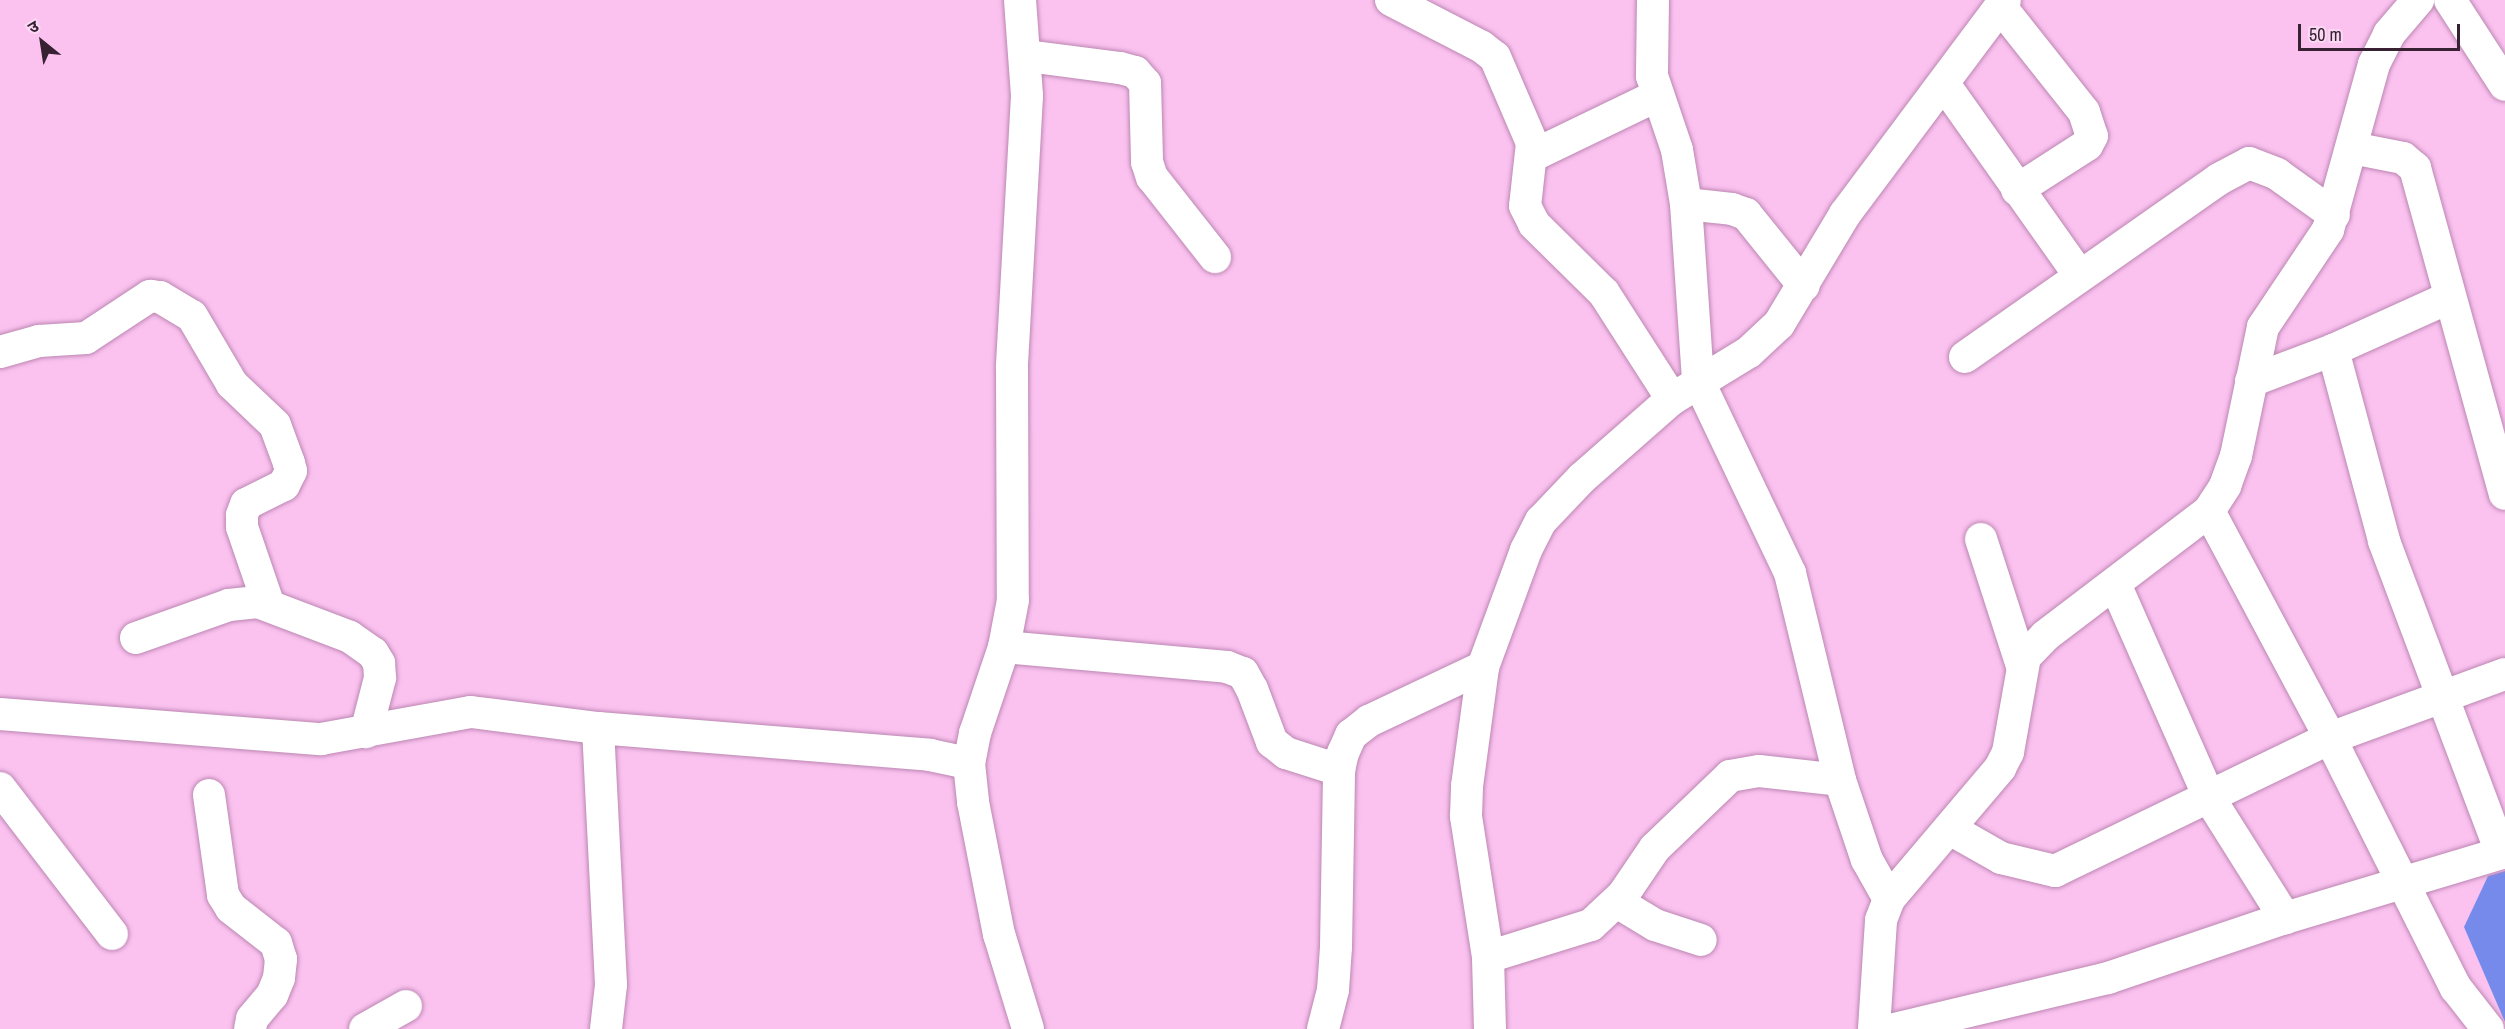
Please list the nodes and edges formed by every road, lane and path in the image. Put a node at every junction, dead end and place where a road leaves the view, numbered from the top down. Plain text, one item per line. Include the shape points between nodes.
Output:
1 (1020, 0) edge
2 (1391, 0) edge
3 (1653, 0) edge
4 (2450, 0) edge
5 (2003, 3) edge
6 (2406, 5) edge
7 (1425, 7) edge
8 (1027, 56) junction
9 (1944, 84) junction
10 (2505, 85) edge
11 (1658, 95) junction
12 (2352, 147) junction
13 (1532, 156) junction
14 (2018, 190) junction
15 (1686, 204) junction
16 (2334, 215) junction
17 (1215, 257) dead end
18 (2079, 275) junction
19 (1804, 286) junction
20 (2448, 298) junction
21 (2333, 350) junction
22 (0, 352) edge
23 (1965, 357) dead end
24 (1698, 380) junction
25 (2251, 381) junction
26 (1672, 399) junction
27 (2505, 494) edge
28 (2209, 512) junction
29 (1982, 539) dead end
30 (2115, 584) junction
31 (269, 606) junction
32 (136, 638) dead end
33 (1004, 647) junction
34 (2022, 666) junction
35 (1483, 667) junction
36 (2505, 674) edge
37 (2442, 693) junction
38 (0, 714) edge
39 (598, 728) junction
40 (366, 732) junction
41 (2330, 738) junction
42 (969, 763) junction
43 (1339, 770) junction
44 (1840, 780) junction
45 (0, 788) edge
46 (209, 795) dead end
47 (2211, 799) junction
48 (1950, 829) junction
49 (2503, 852) edge
50 (2402, 881) junction
51 (1889, 899) junction
52 (1617, 902) junction
53 (2285, 918) junction
54 (112, 934) dead end
55 (1701, 940) dead end
56 (1488, 957) junction
57 (406, 1006) dead end
58 (250, 1029) edge
59 (365, 1029) edge
60 (606, 1029) edge
61 (1028, 1029) edge
62 (1323, 1029) edge
63 (1490, 1029) edge
64 (1874, 1029) edge
65 (1894, 1029) edge
66 (2488, 1029) edge

1 - 8 street
2 - 7 street
3 - 11 street via 1651,56
4 - 10 street
5 - 9 street
5 - 14 street via 2084,112 2092,136 2087,145
6 - 12 street via 2374,64
7 - 13 street via 1495,57 1529,133
8 - 17 street via 1120,68 1140,77 1148,94 1147,162 1152,177
8 - 33 street via 1012,368 1013,600
9 - 14 street
9 - 19 street via 1845,214
11 - 13 street
11 - 15 street via 1677,150
12 - 16 street
12 - 20 street via 2403,158 2415,168
13 - 26 street via 1524,185 1525,206 1534,224 1604,293
14 - 18 street
15 - 19 street via 1746,214
15 - 24 street
16 - 18 street via 2277,174 2249,163 2219,179
16 - 25 street via 2319,246 2263,327
18 - 23 street
19 - 24 street via 1765,339
20 - 21 street
20 - 27 street
21 - 25 street
21 - 37 street via 2384,541
22 - 31 street via 39,341 86,338 150,296 160,297 192,316 232,384 275,425 291,471 284,485 246,504 242,515
24 - 26 street
24 - 44 street via 1790,573
25 - 28 street via 2236,456 2225,486
26 - 35 street via 1582,478 1541,521 1526,550
28 - 30 street
28 - 41 street
29 - 34 street
30 - 34 street via 2032,648
30 - 47 street
31 - 32 street via 258,602 229,605
31 - 40 street via 350,637 373,653 379,663 380,678
33 - 42 street
33 - 43 street via 1227,668 1243,674 1272,742 1286,753
34 - 48 street via 2008,752 1988,784
35 - 43 street via 1369,722 1351,735
35 - 56 street via 1466,816
36 - 37 street
37 - 41 street
37 - 49 street
38 - 40 street via 321,739
39 - 40 street via 471,712
39 - 42 street via 920,754
39 - 60 street via 611,985
41 - 47 street
41 - 50 street
42 - 61 street via 999,934
43 - 62 street via 1336,947 1333,990
44 - 51 street via 1867,860
44 - 52 street via 1759,771 1731,776 1655,848
45 - 54 street
46 - 58 street via 223,895 231,908 263,929 276,943 281,959 272,995 252,1019
47 - 48 street via 2055,871 2001,858
47 - 53 street
48 - 51 street
49 - 50 street
50 - 53 street
50 - 66 street via 2456,988
51 - 64 street via 1881,920
52 - 55 street via 1654,925
52 - 56 street via 1592,925 1576,932
53 - 65 street via 2108,978
56 - 63 street
57 - 59 street

